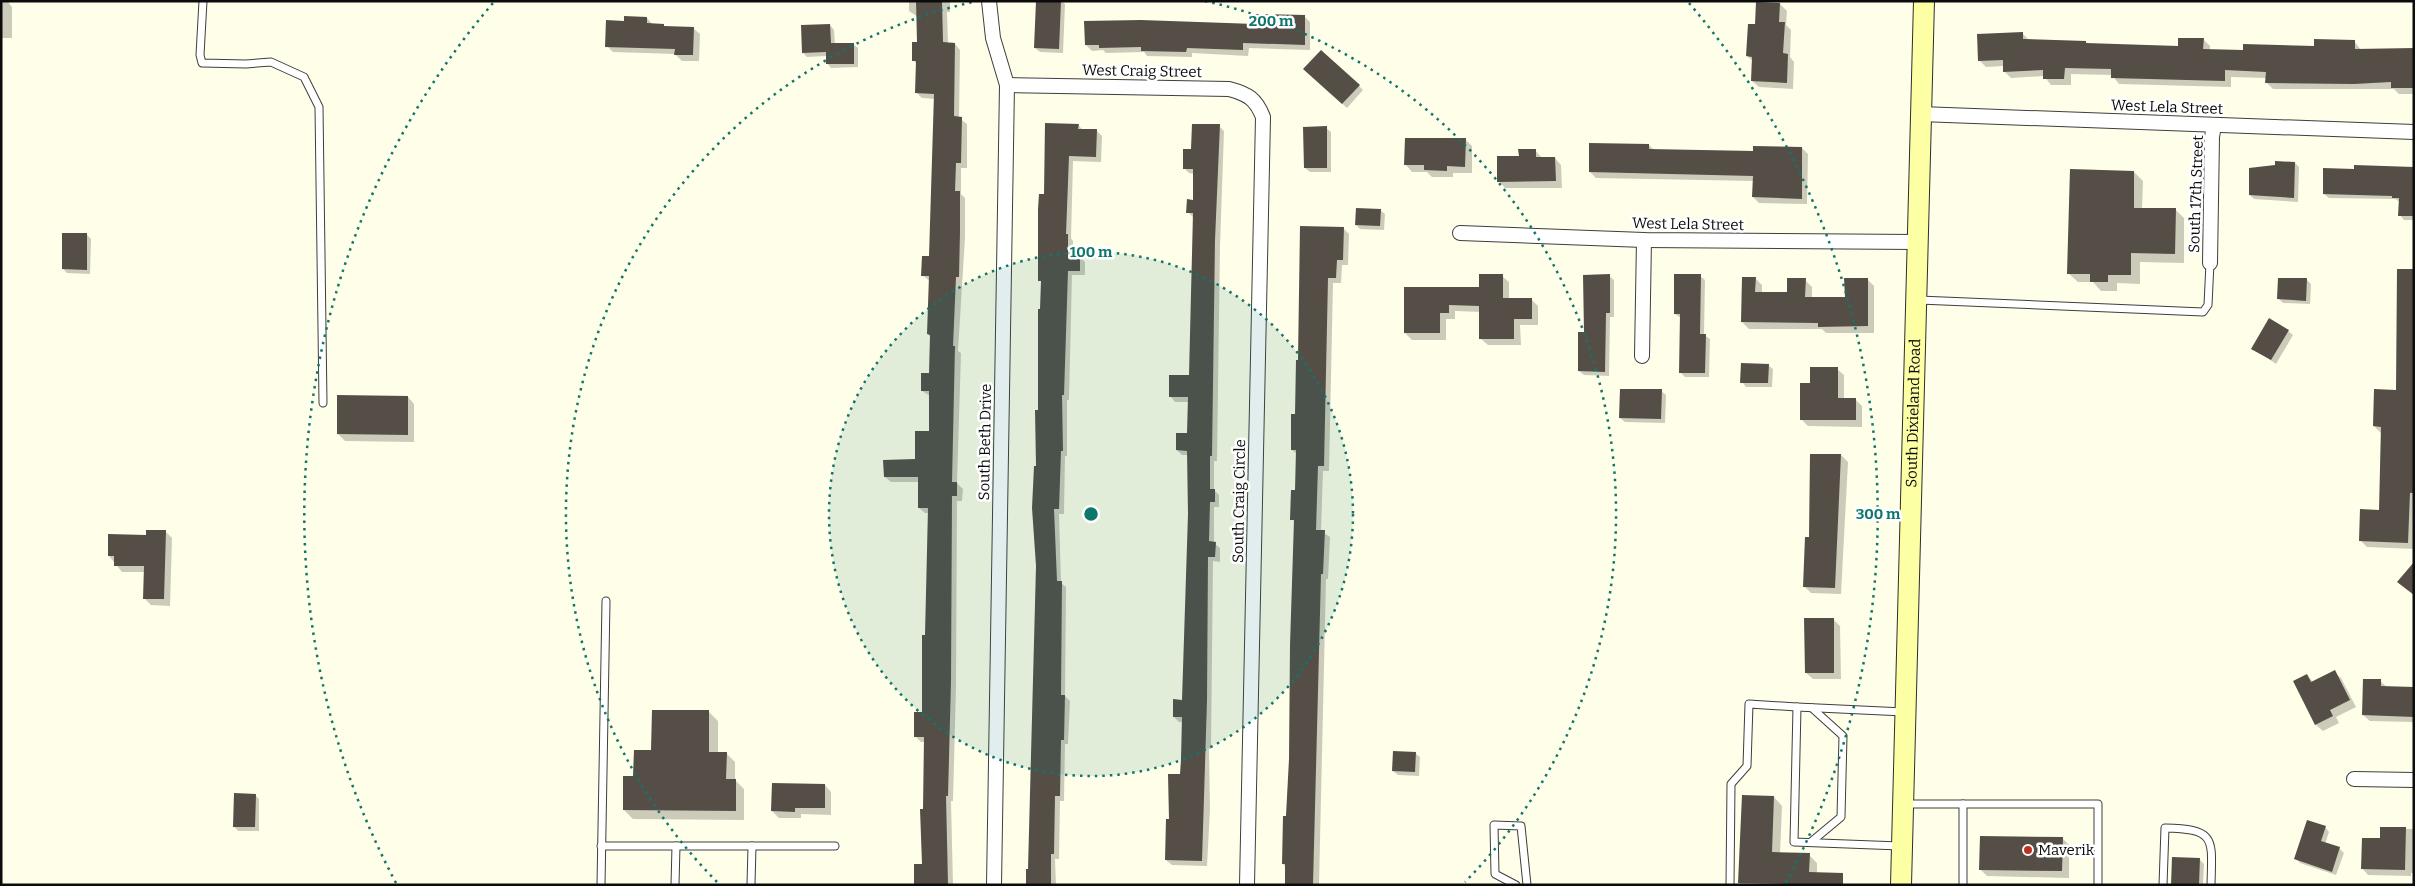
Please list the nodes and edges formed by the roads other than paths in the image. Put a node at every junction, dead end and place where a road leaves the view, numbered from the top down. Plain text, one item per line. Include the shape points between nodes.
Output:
1 (203, 1) edge
2 (989, 1) edge
3 (1924, 1) edge
4 (1007, 84) junction
5 (1920, 114) junction
6 (1263, 117) joint
7 (2214, 125) junction
8 (2414, 132) edge
9 (1460, 233) dead end
10 (1644, 240) junction
11 (1916, 242) junction
12 (2210, 263) joint
13 (1915, 300) junction
14 (1642, 356) dead end
15 (323, 403) dead end
16 (606, 601) dead end
17 (1797, 707) junction
18 (1811, 708) junction
19 (1905, 712) junction
20 (2354, 779) dead end
21 (2414, 780) edge
22 (1903, 804) junction
23 (1964, 804) junction
24 (1811, 842) junction
25 (601, 846) junction
26 (676, 846) junction
27 (752, 846) junction
28 (835, 846) dead end
29 (1902, 846) junction
30 (601, 885) edge
31 (675, 885) edge
32 (751, 885) edge
33 (994, 885) edge
34 (1247, 885) edge
35 (1516, 885) edge
36 (1527, 885) edge
37 (1730, 885) edge
38 (1900, 885) edge
39 (1963, 885) edge
40 (2098, 885) edge
41 (2163, 885) edge
42 (2211, 885) edge

1 - 15 lane via 202,63 271,62 304,77 320,107
2 - 4 street, South Beth Drive via 993,38
3 - 5 main road, South Dixieland Road
4 - 6 street, West Craig Street via 1229,90 1246,94 1258,103
4 - 33 street, South Beth Drive
5 - 7 street, West Lela Street
5 - 11 main road, South Dixieland Road
6 - 34 street, South Craig Circle
7 - 8 street, West Lela Street
7 - 12 street, South 17th Street
9 - 10 street, West Lela Street
10 - 11 street, West Lela Street
10 - 14 street
11 - 13 main road, South Dixieland Road
12 - 13 lane via 2208,305 2203,312
13 - 19 main road, South Dixieland Road
16 - 25 lane
17 - 18 lane
17 - 24 lane via 1794,842
17 - 37 lane via 1749,704 1747,766 1730,784
18 - 19 lane
18 - 24 lane via 1843,736 1841,817
19 - 22 main road, South Dixieland Road
20 - 21 street
22 - 23 lane
22 - 29 main road, South Dixieland Road
23 - 39 lane
23 - 40 lane via 2098,804
24 - 29 lane
25 - 26 lane
25 - 30 lane
26 - 27 lane
26 - 31 lane
27 - 28 lane
27 - 32 lane
29 - 38 main road, South Dixieland Road
35 - 36 lane via 1495,874 1494,825 1520,826
41 - 42 lane via 2166,828 2191,828 2205,835 2212,846

